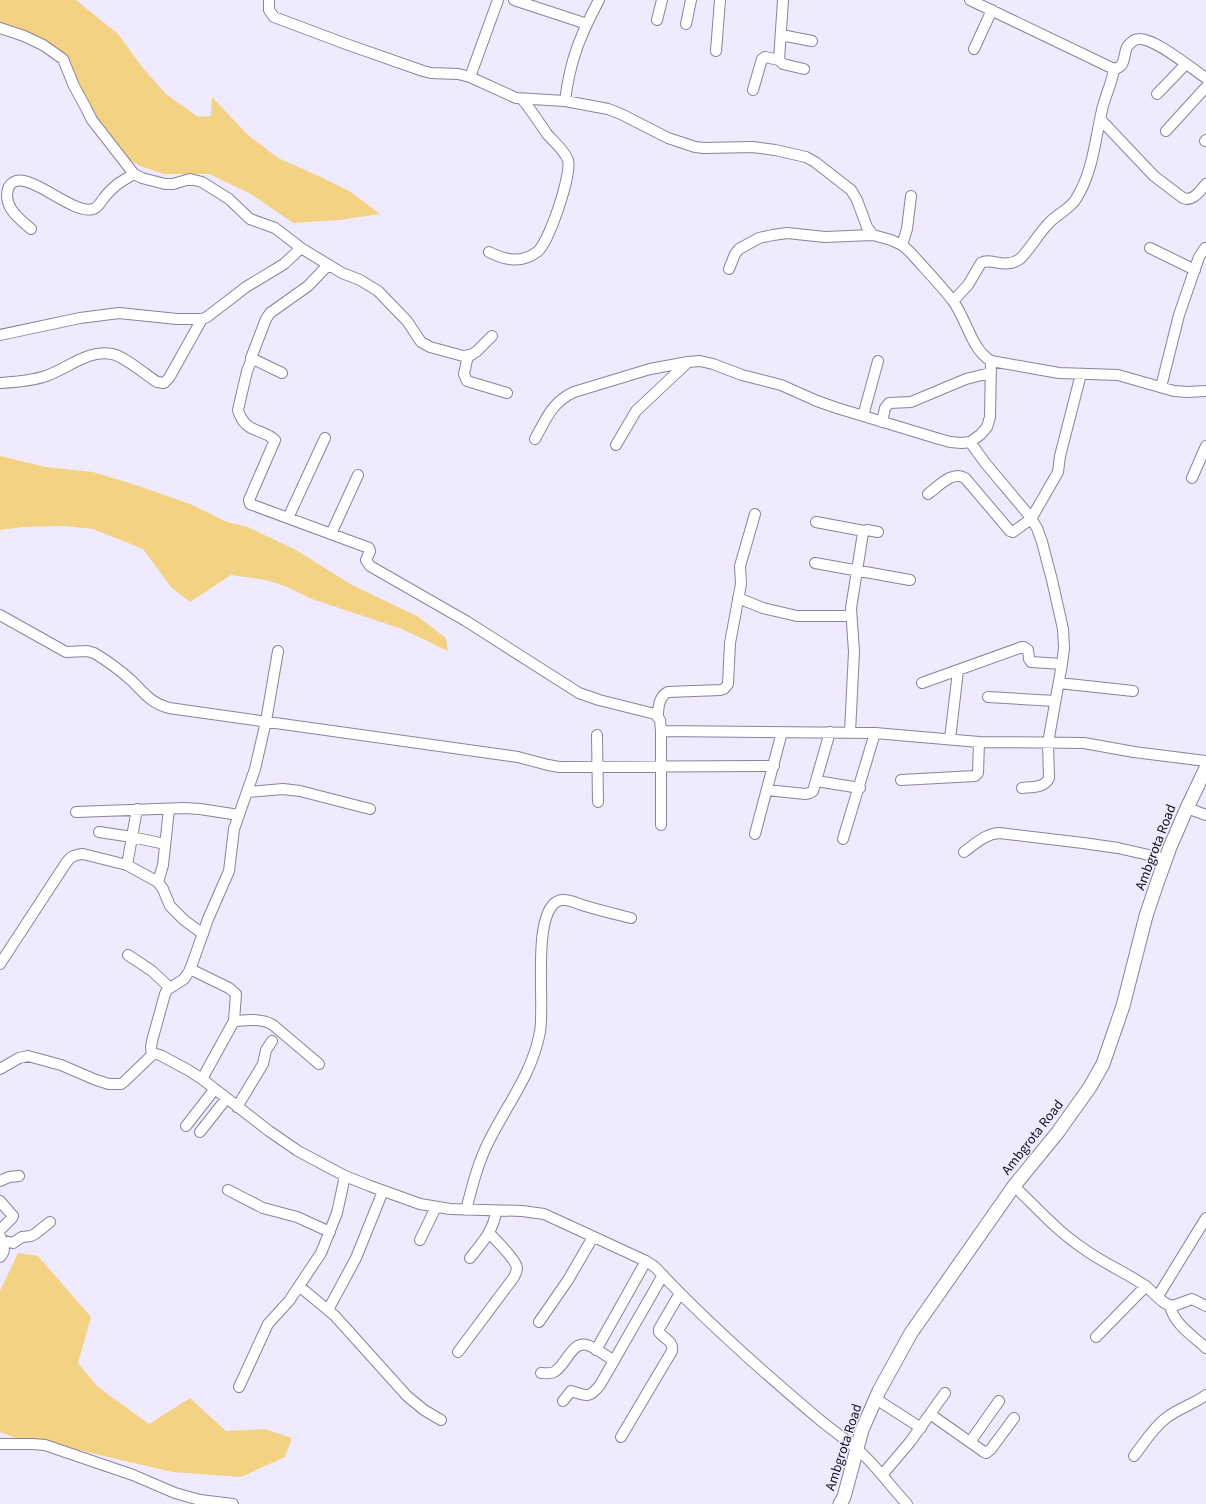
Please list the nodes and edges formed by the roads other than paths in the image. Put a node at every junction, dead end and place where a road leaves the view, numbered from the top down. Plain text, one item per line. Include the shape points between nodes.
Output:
1 (269, 0) edge
2 (498, 0) edge
3 (514, 0) edge
4 (599, 0) edge
5 (662, 0) edge
6 (691, 0) edge
7 (720, 0) edge
8 (783, 0) edge
9 (970, 0) edge
10 (992, 10) junction
11 (657, 20) dead end
12 (587, 24) junction
13 (686, 24) dead end
14 (0, 28) edge
15 (781, 35) junction
16 (812, 41) dead end
17 (974, 49) dead end
18 (716, 51) dead end
19 (779, 60) junction
20 (1186, 64) junction
21 (804, 69) dead end
22 (1114, 69) junction
23 (470, 77) junction
24 (1206, 78) edge
25 (1206, 87) edge
26 (753, 90) dead end
27 (1157, 94) dead end
28 (522, 99) junction
29 (566, 102) junction
30 (1100, 119) junction
31 (1166, 131) dead end
32 (134, 174) junction
33 (1206, 184) edge
34 (910, 196) dead end
35 (31, 229) dead end
36 (873, 235) junction
37 (902, 246) junction
38 (301, 248) junction
39 (1150, 248) dead end
40 (1205, 248) dead end
41 (488, 252) dead end
42 (328, 266) junction
43 (730, 269) dead end
44 (1195, 270) junction
45 (953, 302) junction
46 (202, 319) junction
47 (0, 335) edge
48 (492, 336) dead end
49 (468, 355) junction
50 (252, 359) junction
51 (878, 361) dead end
52 (992, 361) junction
53 (688, 362) junction
54 (282, 373) dead end
55 (990, 373) junction
56 (1081, 374) junction
57 (0, 383) edge
58 (1161, 387) junction
59 (1206, 391) edge
60 (507, 393) dead end
61 (863, 416) junction
62 (882, 422) junction
63 (325, 438) dead end
64 (535, 439) dead end
65 (970, 442) junction
66 (616, 445) dead end
67 (1206, 446) edge
68 (358, 475) dead end
69 (1192, 478) dead end
70 (928, 494) dead end
71 (755, 514) dead end
72 (288, 518) junction
73 (1031, 519) junction
74 (816, 522) dead end
75 (864, 531) junction
76 (878, 532) dead end
77 (331, 534) junction
78 (815, 564) dead end
79 (857, 571) junction
80 (910, 580) dead end
81 (738, 598) junction
82 (0, 615) edge
83 (851, 616) junction
84 (278, 651) dead end
85 (1062, 664) junction
86 (958, 671) junction
87 (922, 683) dead end
88 (1059, 683) junction
89 (1133, 691) dead end
90 (988, 697) dead end
91 (1055, 701) junction
92 (658, 716) junction
93 (266, 721) junction
94 (661, 731) junction
95 (782, 732) junction
96 (830, 732) junction
97 (850, 732) junction
98 (875, 733) junction
99 (597, 735) dead end
100 (950, 739) junction
101 (979, 742) junction
102 (1048, 743) junction
103 (1206, 761) edge
104 (596, 766) junction
105 (660, 766) junction
106 (774, 766) junction
107 (1206, 768) edge
108 (901, 780) dead end
109 (816, 781) junction
110 (860, 788) junction
111 (1022, 788) dead end
112 (767, 790) junction
113 (247, 792) junction
114 (598, 802) dead end
115 (1187, 808) junction
116 (137, 809) junction
117 (169, 809) junction
118 (370, 809) dead end
119 (76, 812) dead end
120 (239, 815) junction
121 (1206, 815) edge
122 (661, 825) dead end
123 (100, 832) dead end
124 (755, 834) dead end
125 (132, 837) junction
126 (843, 840) dead end
127 (165, 844) junction
128 (964, 852) dead end
129 (1166, 859) junction
130 (127, 865) junction
131 (158, 882) junction
132 (631, 918) dead end
133 (203, 934) junction
134 (128, 955) dead end
135 (0, 964) edge
136 (190, 969) junction
137 (170, 988) junction
138 (234, 1021) junction
139 (272, 1041) dead end
140 (152, 1055) junction
141 (318, 1064) dead end
142 (0, 1070) edge
143 (202, 1079) junction
144 (214, 1090) junction
145 (226, 1099) junction
146 (237, 1107) junction
147 (186, 1126) dead end
148 (200, 1132) dead end
149 (19, 1176) dead end
150 (345, 1176) junction
151 (0, 1181) edge
152 (1014, 1186) junction
153 (228, 1190) dead end
154 (383, 1191) junction
155 (0, 1201) edge
156 (436, 1207) junction
157 (466, 1210) junction
158 (496, 1211) junction
159 (1206, 1218) edge
160 (50, 1222) dead end
161 (330, 1232) junction
162 (489, 1233) junction
163 (0, 1235) edge
164 (593, 1237) junction
165 (420, 1240) dead end
166 (0, 1257) edge
167 (470, 1258) dead end
168 (646, 1261) junction
169 (663, 1275) junction
170 (299, 1286) junction
171 (1146, 1286) junction
172 (680, 1293) junction
173 (1158, 1296) junction
174 (1170, 1306) junction
175 (1206, 1306) edge
176 (328, 1310) junction
177 (539, 1322) dead end
178 (1096, 1337) dead end
179 (1206, 1348) edge
180 (596, 1350) junction
181 (458, 1352) dead end
182 (614, 1361) junction
183 (542, 1373) dead end
184 (239, 1387) dead end
185 (945, 1393) dead end
186 (1206, 1395) edge
187 (876, 1399) junction
188 (563, 1401) dead end
189 (999, 1401) dead end
190 (930, 1414) junction
191 (1014, 1418) dead end
192 (441, 1420) dead end
193 (921, 1428) junction
194 (621, 1436) dead end
195 (970, 1442) junction
196 (0, 1444) edge
197 (857, 1448) junction
198 (1134, 1456) dead end
199 (882, 1475) junction
200 (222, 1503) edge
201 (233, 1504) edge
202 (840, 1504) edge
203 (907, 1504) edge

1 - 23 street via 269,10 274,17 423,71
2 - 23 street
3 - 12 street
4 - 12 street
5 - 11 street
6 - 13 street
7 - 18 street
8 - 15 street
9 - 10 street
10 - 17 street
10 - 22 street
12 - 29 street via 571,63
14 - 32 street via 43,45 63,59 92,120
15 - 16 street
15 - 19 street
19 - 21 street via 783,64
19 - 26 street via 765,57 762,59
20 - 22 street via 1157,45 1139,39 1129,44 1123,64
20 - 24 street
20 - 27 street
22 - 30 street
23 - 28 street
25 - 31 street
28 - 29 street
28 - 41 street via 565,154 569,167 565,188 560,206 540,249 521,258 509,260
29 - 36 street via 608,109 668,138 695,147 753,147 806,157 851,190
30 - 33 street via 1154,176 1183,198 1191,199
30 - 45 street via 1090,167 1071,206 1054,218 1014,263 981,263 968,285
32 - 35 street via 114,185 98,206 88,210 27,181 16,180 10,185 8,202 10,208
32 - 38 street via 165,184 190,179 202,182 229,199 250,219 275,228
34 - 37 street via 907,229
36 - 37 street
36 - 43 street via 832,237 786,233 759,238 735,254
37 - 45 street
38 - 42 street
38 - 46 street via 284,264 246,287
39 - 44 street
40 - 44 street
42 - 49 street via 378,291 407,321 424,344 449,353
42 - 50 street via 308,286 270,314 263,325
44 - 58 street via 1179,315
45 - 52 street via 962,314 978,348
46 - 47 street via 119,313 80,318
46 - 57 street via 164,383 157,382 118,356 107,353 88,356 45,376
48 - 49 street via 477,351
49 - 60 street via 464,374 467,381
50 - 54 street
50 - 72 street via 238,406 239,414 250,428 275,440 249,502 251,505
51 - 61 street
52 - 55 street
52 - 56 street
53 - 61 street via 713,364 781,385 817,401
53 - 64 street via 650,369 564,397 549,412
53 - 66 street via 636,411
55 - 62 street via 966,379 911,402 889,403 885,408
55 - 65 street via 990,417 980,435
56 - 58 street via 1118,375
56 - 73 street via 1059,468
58 - 59 street via 1174,391
61 - 62 street
62 - 65 street via 950,442
63 - 72 street
65 - 73 street
67 - 69 street
68 - 77 street
70 - 73 street via 951,477 961,475 1010,531
71 - 81 street via 740,566 742,584
72 - 77 street
73 - 85 street via 1042,542 1059,608 1063,629
74 - 75 street
75 - 76 street
75 - 79 street
77 - 92 street via 369,548 366,560 370,566 466,621 579,693
78 - 79 street
79 - 80 street
79 - 83 street
81 - 83 street via 763,608 797,616
81 - 92 street via 730,643 727,687 720,690 665,693 660,700
82 - 93 street via 66,652 94,653 132,681 158,705
83 - 97 street via 854,652
84 - 93 street
85 - 86 street via 1031,662 1028,650 1024,647
85 - 88 street
86 - 87 street
86 - 100 street
88 - 89 street
88 - 91 street
90 - 91 street
91 - 102 street
92 - 94 street
93 - 104 street via 518,757 548,766
93 - 113 street
94 - 95 street
94 - 105 street
95 - 96 street
95 - 106 street
96 - 97 street
96 - 109 street
97 - 98 street
98 - 100 street
98 - 110 street
99 - 104 street
100 - 101 street
101 - 102 street
101 - 108 street via 978,773 975,776
102 - 103 street via 1084,743
102 - 111 street via 1048,781 1042,785
104 - 105 street
104 - 114 street
105 - 106 street
105 - 122 street
106 - 112 street
107 - 115 main road, Ambgrota Road
109 - 110 street
109 - 112 street via 810,793
110 - 126 street
112 - 124 street
113 - 118 street via 294,790
113 - 120 street
115 - 121 street
115 - 129 main road, Ambgrota Road
116 - 117 street
116 - 119 street
116 - 125 street
117 - 120 street via 200,809
117 - 127 street
120 - 133 street via 234,830 229,871
123 - 125 street
125 - 127 street
125 - 130 street
127 - 131 street
128 - 129 street via 984,837 999,833 1118,848
129 - 152 main road, Ambgrota Road via 1146,916 1123,1006 1103,1064 1058,1132
130 - 131 street
130 - 135 street via 83,854 71,856
131 - 133 street via 170,906
132 - 157 street via 571,900 562,899 550,908 542,938 542,1012 534,1056 488,1142
133 - 136 street
134 - 137 street via 152,971
136 - 137 street via 184,979
136 - 138 street via 235,992
137 - 140 street via 165,994 152,1041
138 - 141 street via 256,1019 273,1025
138 - 143 street
139 - 146 street via 266,1050 263,1064
140 - 142 street via 125,1081 115,1085 28,1056
140 - 143 street via 160,1055
143 - 144 street
144 - 145 street
144 - 147 street
145 - 146 street
145 - 148 street
146 - 150 street via 298,1151
149 - 151 street
150 - 154 street
150 - 161 street
152 - 171 street via 1083,1249
152 - 187 main road, Ambgrota Road via 911,1333
153 - 161 street via 262,1208 297,1217
154 - 156 street
154 - 176 street via 356,1258
155 - 163 street via 13,1216
156 - 157 street
156 - 165 street
157 - 158 street
158 - 162 street via 496,1218
158 - 164 street via 544,1214
159 - 173 street
160 - 163 street via 31,1236 22,1237 13,1243
161 - 170 street via 321,1253
162 - 167 street
162 - 181 street via 513,1260 517,1266 516,1272
163 - 166 street via 5,1250
164 - 168 street
164 - 177 street
168 - 169 street
168 - 180 street
169 - 172 street
169 - 182 street
170 - 176 street
170 - 184 street via 268,1324
171 - 173 street
171 - 178 street
172 - 194 street via 659,1329 673,1347 672,1351
172 - 197 street via 737,1347
173 - 174 street
174 - 175 street via 1192,1299
174 - 179 street via 1171,1313 1179,1323
176 - 192 street via 407,1396
180 - 182 street
180 - 183 street via 581,1345 576,1347 555,1371
182 - 188 street via 600,1385 591,1394 583,1396 571,1391
185 - 190 street
186 - 198 street via 1166,1418
187 - 193 street
187 - 197 main road, Ambgrota Road
189 - 195 street
190 - 193 street
190 - 195 street
191 - 195 street via 989,1452 984,1452
193 - 199 street
196 - 200 street via 46,1445 133,1475 174,1493
197 - 199 street
197 - 202 main road, Ambgrota Road
199 - 203 street
200 - 201 street

